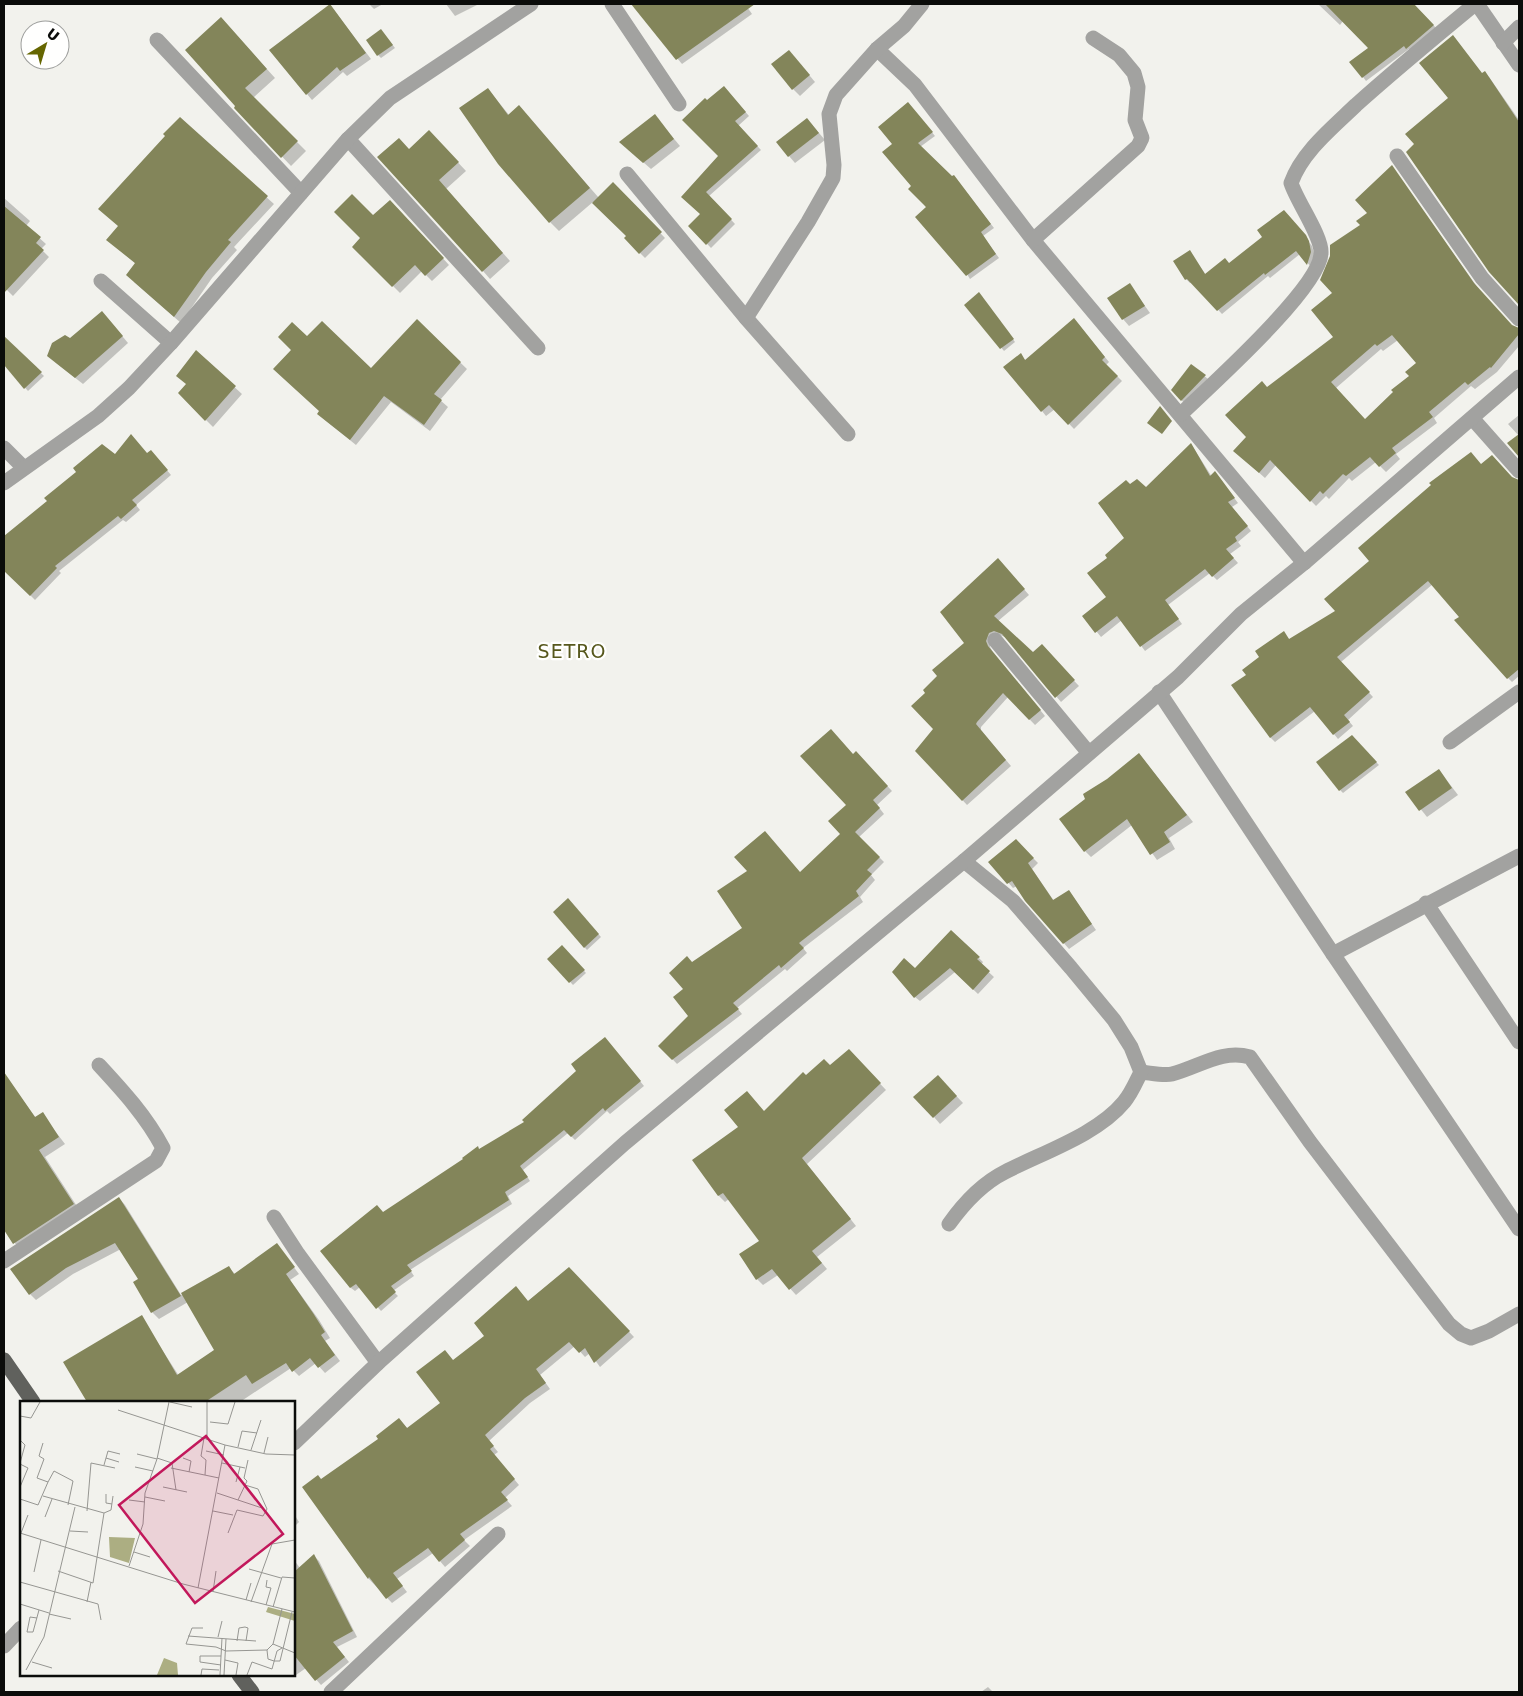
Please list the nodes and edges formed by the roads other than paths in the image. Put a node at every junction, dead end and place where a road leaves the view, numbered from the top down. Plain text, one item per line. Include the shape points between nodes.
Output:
1 (531, 4) edge
2 (612, 4) edge
3 (922, 4) edge
4 (1476, 4) edge
5 (511, 9) edge
6 (1519, 27) edge
7 (1093, 38) dead end
8 (157, 40) dead end
9 (1503, 43) junction
10 (877, 49) junction
11 (1519, 65) edge
12 (679, 104) dead end
13 (348, 139) junction
14 (1397, 156) dead end
15 (627, 174) dead end
16 (301, 193) junction
17 (1033, 240) junction
18 (101, 281) dead end
19 (746, 318) junction
20 (1519, 319) edge
21 (171, 343) junction
22 (538, 348) dead end
23 (1519, 377) edge
24 (1182, 414) junction
25 (1472, 418) junction
26 (848, 434) dead end
27 (4, 448) edge
28 (24, 468) junction
29 (1519, 472) edge
30 (4, 483) edge
31 (1304, 563) junction
32 (995, 640) dead end
33 (1159, 692) junction
34 (1519, 692) edge
35 (1450, 742) dead end
36 (1088, 752) junction
37 (1519, 856) edge
38 (964, 861) junction
39 (1426, 903) junction
40 (1333, 954) junction
41 (1519, 1042) edge
42 (99, 1065) dead end
43 (1141, 1072) junction
44 (274, 1217) dead end
45 (949, 1224) dead end
46 (1519, 1229) edge
47 (4, 1261) edge
48 (1519, 1314) edge
49 (4, 1360) edge
50 (378, 1363) junction
51 (32, 1401) edge
52 (295, 1442) edge
53 (498, 1534) dead end
54 (20, 1629) edge
55 (4, 1646) edge
56 (240, 1676) edge
57 (252, 1692) edge
58 (331, 1692) edge

1 - 5 street
2 - 12 street
3 - 10 street via 904,26
4 - 9 street
4 - 24 street via 1370,92 1334,126 1296,170 1291,183 1319,241 1320,262 1275,323
5 - 13 street via 390,98
6 - 9 street
7 - 17 street via 1119,55 1134,74 1138,87 1135,120 1142,138 1138,146
8 - 16 street
9 - 11 street
10 - 17 street via 915,85
10 - 19 street via 836,95 829,114 833,178
13 - 16 street
13 - 22 street
14 - 20 street via 1482,278
15 - 19 street
16 - 21 street
17 - 24 street
18 - 21 street
19 - 26 street
21 - 28 street via 98,416
23 - 25 street
24 - 31 street
25 - 29 street
25 - 31 street
27 - 28 street
28 - 30 street
31 - 33 street via 1241,614
32 - 36 street
33 - 36 street
33 - 40 street
34 - 35 street
36 - 38 street
37 - 39 street
38 - 43 street via 1013,901 1071,968 1114,1020 1132,1047
38 - 50 street via 625,1143
39 - 40 street
39 - 41 street
40 - 46 street
42 - 47 street via 130,1097 152,1128 163,1148 161,1154 116,1189
43 - 45 street via 1124,1102 1108,1117 1071,1141 996,1177 980,1188
43 - 48 street via 1170,1075 1216,1057 1236,1053 1250,1057 1310,1142 1449,1324 1471,1338
44 - 50 street
49 - 51 main road
50 - 52 street
53 - 58 street
54 - 55 street
56 - 57 main road

